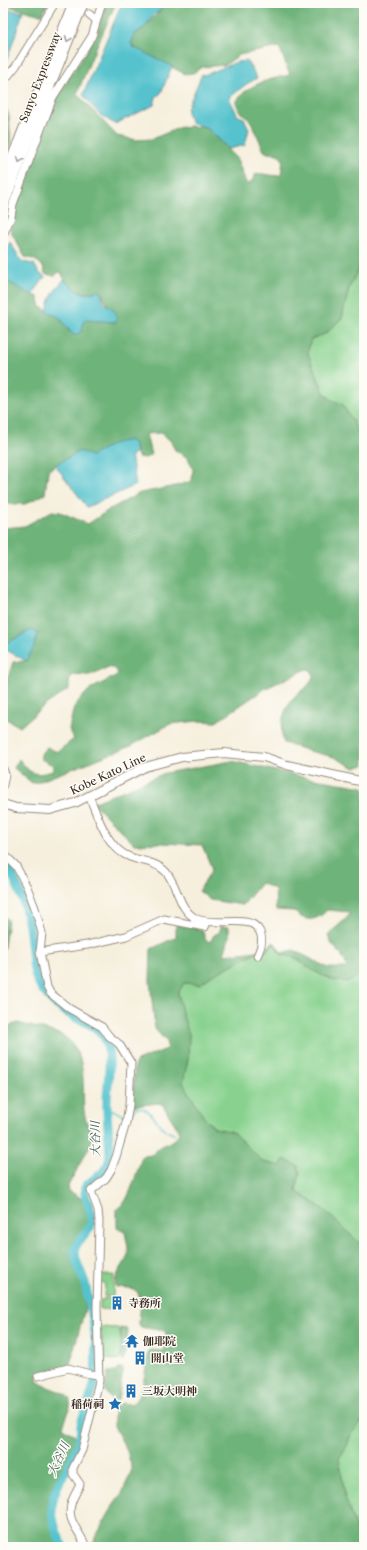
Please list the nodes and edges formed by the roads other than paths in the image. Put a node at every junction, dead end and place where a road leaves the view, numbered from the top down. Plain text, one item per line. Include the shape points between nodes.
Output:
1 (55, 3) edge
2 (74, 3) edge
3 (83, 3) edge
4 (102, 3) edge
5 (89, 14) dead end
6 (96, 20) junction
7 (3, 82) edge
8 (3, 182) edge
9 (3, 205) edge
10 (3, 235) edge
11 (3, 768) edge
12 (364, 782) edge
13 (3, 785) edge
14 (89, 796) junction
15 (3, 804) edge
16 (3, 853) edge
17 (207, 922) junction
18 (40, 952) junction
19 (257, 956) dead end
20 (96, 1375) junction
21 (38, 1376) dead end
22 (86, 1547) edge

1 - 7 street via 16,66
2 - 8 highway, Sanyo Expressway
3 -> 9 highway, Sanyo Expressway
4 - 6 street
5 - 6 street
6 - 10 street via 92,36 53,97
11 - 13 street
12 - 14 main road, Kobe Kato Line via 287,765 264,757 224,754 182,757 145,768
14 - 15 main road, Kobe Kato Line via 50,810
14 - 17 street via 103,827 117,848 129,857 156,865 166,871 185,910 194,918
16 - 18 street via 16,866 27,887 42,933
17 - 18 street via 205,927 164,919 126,936
17 - 19 street via 254,925 261,935 262,946
18 - 20 street via 50,993 70,1009 102,1027 119,1044 132,1063 126,1123 116,1157 106,1178 91,1191 99,1221
20 - 21 street via 68,1368
20 - 22 street via 98,1386 82,1450 72,1471 80,1484 72,1500 70,1515

